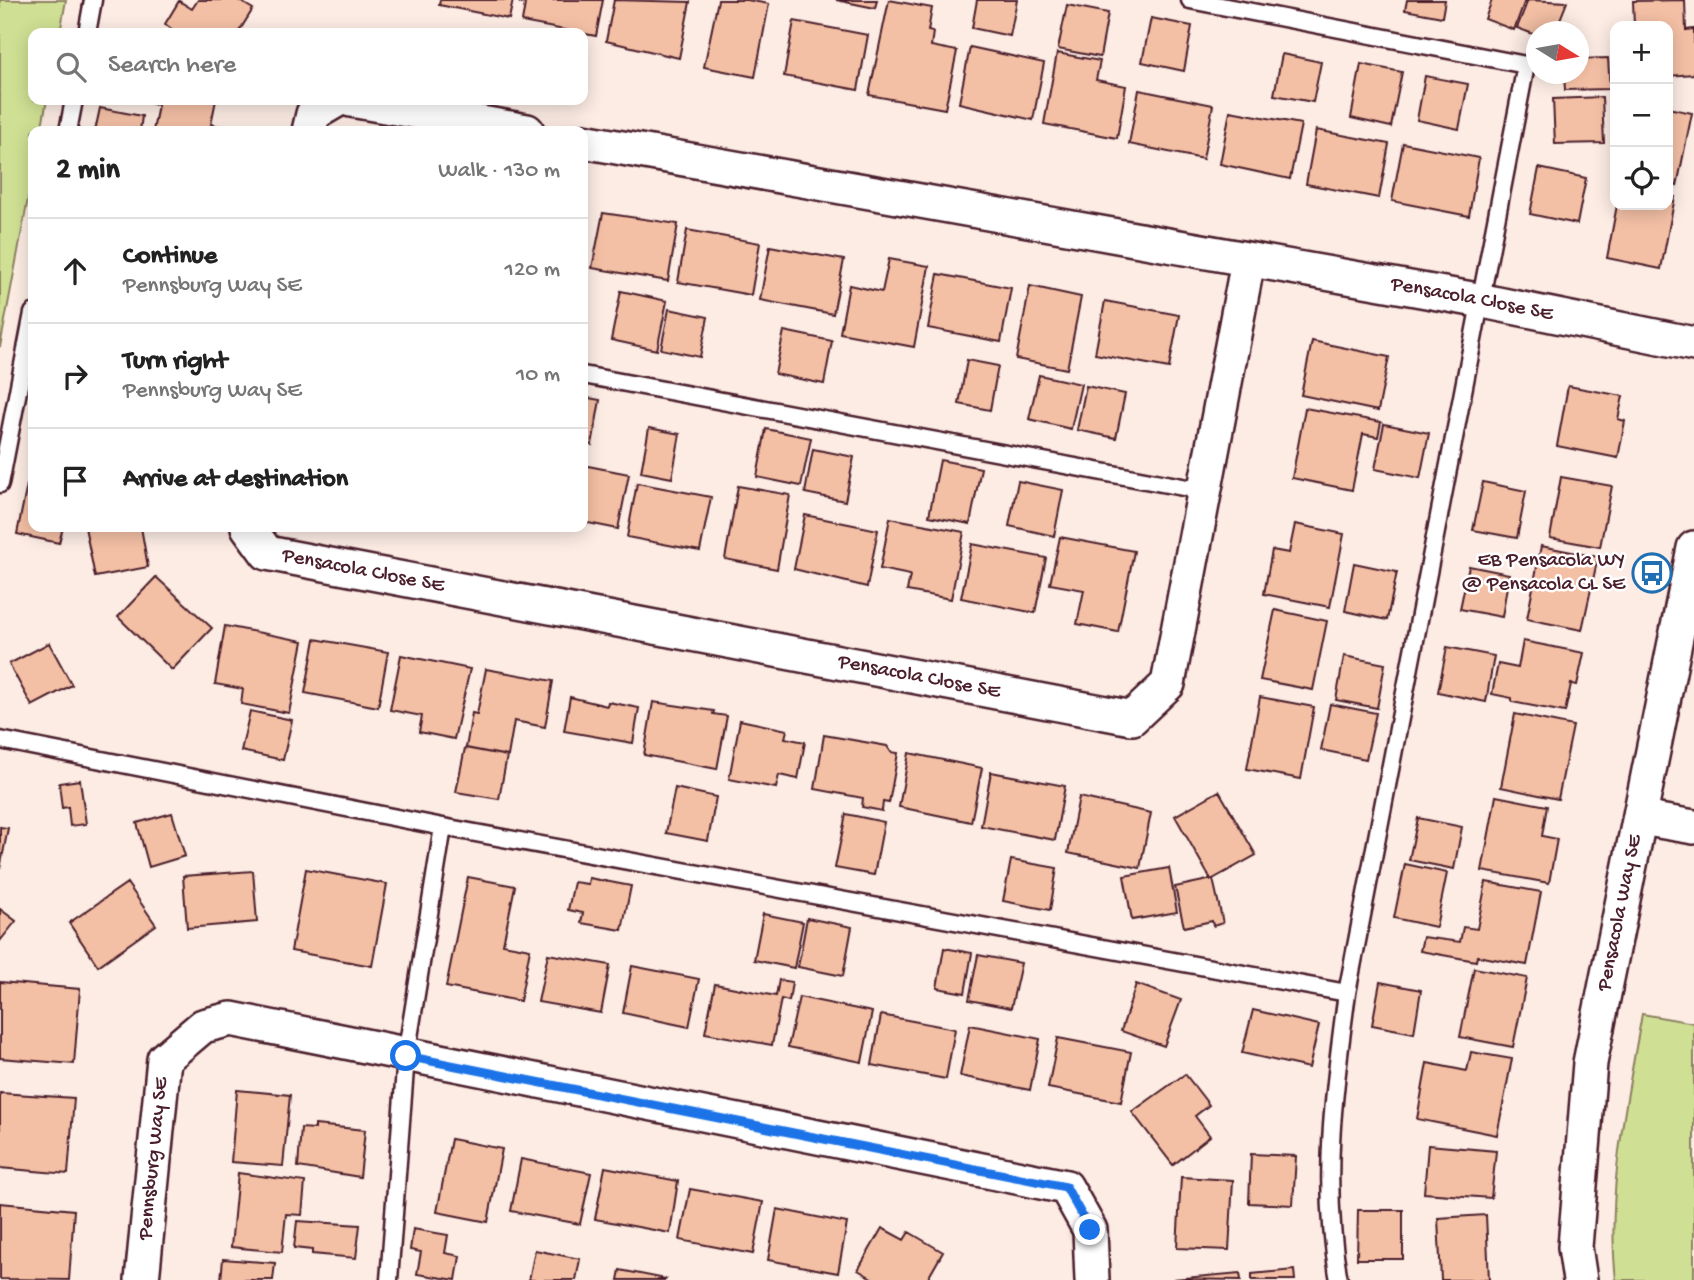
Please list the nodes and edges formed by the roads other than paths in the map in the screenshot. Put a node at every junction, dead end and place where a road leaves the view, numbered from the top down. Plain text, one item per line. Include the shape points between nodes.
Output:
1 (93, 0) edge
2 (1190, 0) edge
3 (88, 28) edge
4 (73, 105) edge
5 (328, 105) edge
6 (379, 105) edge
7 (69, 126) edge
8 (310, 126) edge
9 (499, 126) edge
10 (588, 142) edge
11 (1248, 261) junction
12 (1483, 301) junction
13 (28, 339) edge
14 (1694, 344) edge
15 (588, 376) edge
16 (0, 484) edge
17 (1204, 491) junction
18 (252, 532) edge
19 (1694, 548) edge
20 (0, 740) edge
21 (1641, 818) junction
22 (443, 827) junction
23 (1694, 827) edge
24 (1347, 993) junction
25 (406, 1056) junction
26 (142, 1280) edge
27 (389, 1280) edge
28 (1093, 1280) edge
29 (1339, 1280) edge
30 (1580, 1280) edge

1 - 3 lane
2 - 12 lane via 1526,65
4 - 7 lane
5 - 8 street via 313,114
6 - 9 street
10 - 11 street, Pensacola Close SE
11 - 12 street, Pensacola Close SE
11 - 17 street, Pensacola Close SE
12 - 14 street, Pensacola Close SE
12 - 24 lane
13 - 16 lane
15 - 17 lane
17 - 18 street, Pensacola Close SE via 1168,684 1132,718 267,553
19 - 21 street, Pensacola Way SE
20 - 22 lane
21 - 23 street
21 - 30 street, Pensacola Way SE via 1590,1063 1575,1247
22 - 24 lane
22 - 25 lane
24 - 29 lane via 1330,1118 1333,1245
25 - 26 street, Pennsburg Way SE via 231,1019 203,1026 164,1059
25 - 27 lane
25 - 28 street, Pennsburg Way SE via 1066,1187 1090,1230

